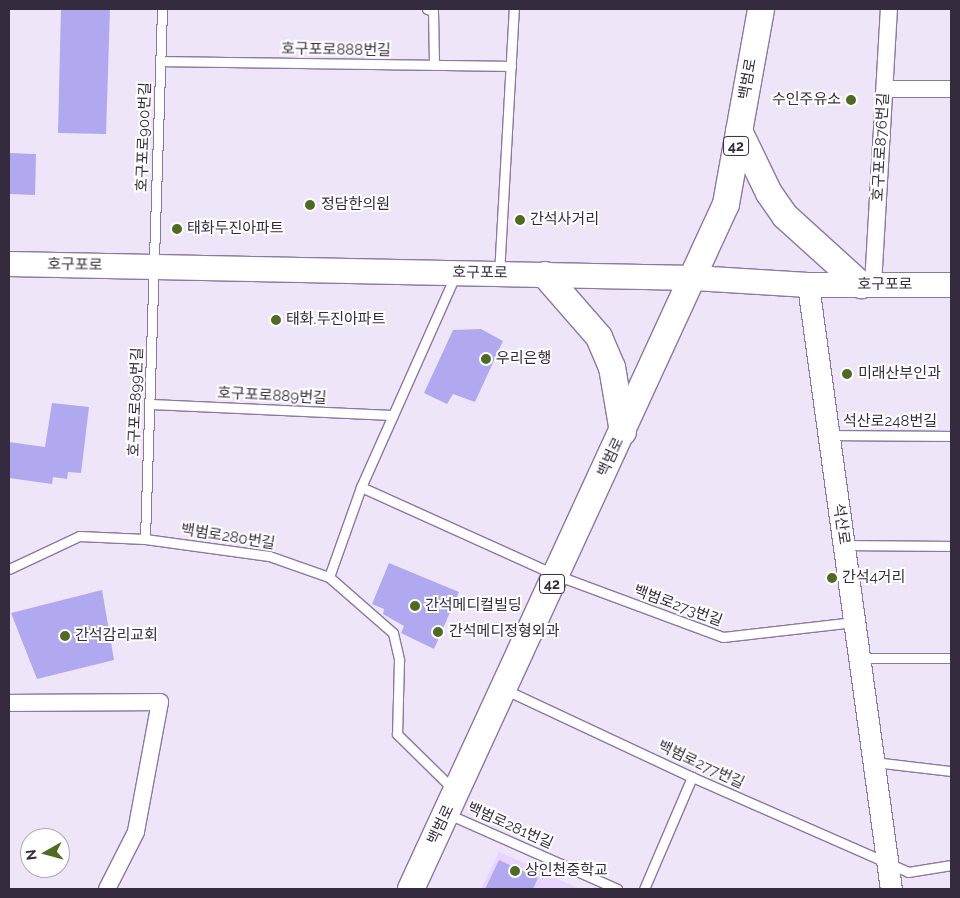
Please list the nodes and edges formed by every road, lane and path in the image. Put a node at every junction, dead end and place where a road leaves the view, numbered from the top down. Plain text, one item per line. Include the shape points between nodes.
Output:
1 (162, 9) edge
2 (427, 9) edge
3 (514, 9) edge
4 (761, 9) edge
5 (890, 9) edge
6 (160, 61) junction
7 (434, 65) junction
8 (511, 66) junction
9 (885, 89) junction
10 (951, 90) edge
11 (739, 131) junction
12 (9, 264) edge
13 (154, 267) junction
14 (456, 273) junction
15 (499, 274) junction
16 (545, 275) junction
17 (694, 278) junction
18 (808, 285) junction
19 (867, 285) junction
20 (951, 285) edge
21 (150, 404) junction
22 (393, 415) junction
23 (623, 432) junction
24 (828, 435) junction
25 (951, 436) edge
26 (361, 487) junction
27 (146, 539) junction
28 (844, 545) junction
29 (951, 546) edge
30 (9, 569) edge
31 (556, 575) junction
32 (328, 576) junction
33 (854, 622) junction
34 (859, 658) junction
35 (951, 658) edge
36 (504, 688) junction
37 (9, 704) edge
38 (874, 762) junction
39 (951, 771) edge
40 (692, 777) junction
41 (451, 802) junction
42 (888, 864) junction
43 (951, 864) edge
44 (106, 889) edge
45 (411, 889) edge
46 (617, 889) edge
47 (644, 889) edge
48 (891, 889) edge

1 - 6 lane, 호구포로900번길
2 - 7 lane via 433,11
3 - 8 lane
4 - 11 main road, 백범로 / 42
5 - 9 street, 호구포로876번길
6 - 7 lane, 호구포로888번길
6 - 13 lane, 호구포로900번길
7 - 8 lane, 호구포로888번길
8 - 15 lane
9 - 10 street
9 - 19 street, 호구포로876번길
11 - 17 main road, 백범로 / 42 via 726,204
11 - 19 main road via 769,193 785,216
12 - 13 main road, 호구포로
13 - 14 main road, 호구포로
13 - 21 lane, 호구포로899번길
14 - 15 main road, 호구포로
14 - 22 lane
15 - 16 main road, 호구포로
16 - 17 main road, 호구포로
16 - 23 main road via 599,337 612,367
17 - 18 main road, 호구포로
17 - 23 main road, 백범로 / 42
18 - 19 main road, 호구포로
18 - 24 street, 석산로
19 - 20 main road, 호구포로
21 - 22 lane, 호구포로889번길
21 - 27 lane, 호구포로899번길
22 - 26 lane
23 - 31 main road, 백범로 / 42
24 - 25 lane, 석산로248번길
24 - 28 street, 석산로
26 - 31 lane, 백범로273번길
26 - 32 lane
27 - 30 lane, 백범로280번길 via 80,536
27 - 32 lane, 백범로280번길 via 269,556
28 - 29 lane
28 - 33 street, 석산로
31 - 33 lane, 백범로273번길 via 722,638
31 - 36 main road, 백범로 / 42
32 - 41 lane, 백범로280번길 via 393,633 399,660 397,734
33 - 34 street, 석산로
34 - 35 lane
34 - 38 street, 석산로
36 - 40 lane, 백범로277번길
36 - 41 main road, 백범로 / 42
37 - 44 street via 160,702 136,832
38 - 39 lane
38 - 42 street, 석산로
40 - 42 lane, 백범로277번길
40 - 47 lane
41 - 45 main road, 백범로 / 42
41 - 46 lane, 백범로281번길
42 - 43 lane, 백범로277번길 via 908,872
42 - 48 street, 석산로

